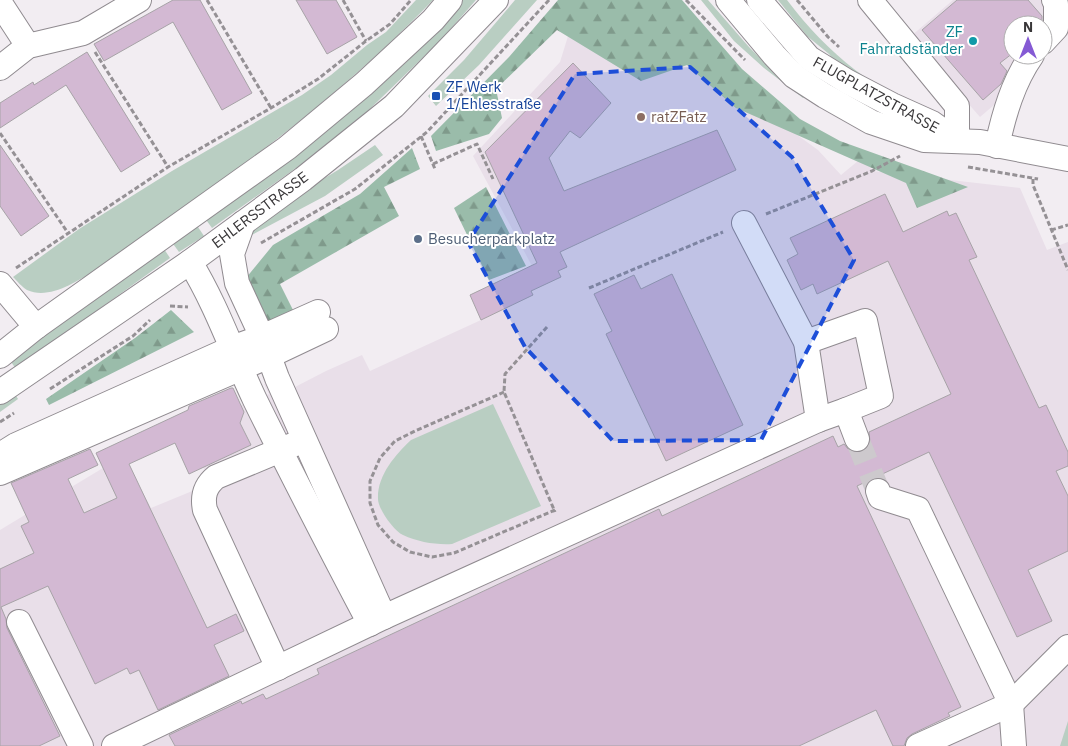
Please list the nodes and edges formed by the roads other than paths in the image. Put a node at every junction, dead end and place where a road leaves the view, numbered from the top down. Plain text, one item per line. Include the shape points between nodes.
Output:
1 (139, 0) edge
2 (450, 0) edge
3 (496, 0) edge
4 (508, 0) edge
5 (728, 0) edge
6 (759, 0) edge
7 (870, 0) edge
8 (1054, 0) edge
9 (0, 3) edge
10 (1053, 31) edge
11 (28, 46) junction
12 (1025, 65) edge
13 (0, 68) edge
14 (394, 106) junction
15 (957, 141) junction
16 (997, 146) junction
17 (1068, 159) edge
18 (243, 223) junction
19 (744, 223) dead end
20 (190, 262) junction
21 (7, 276) edge
22 (322, 320) dead end
23 (36, 327) junction
24 (806, 342) junction
25 (265, 347) junction
26 (0, 356) edge
27 (236, 358) junction
28 (0, 392) edge
29 (846, 410) junction
30 (818, 420) junction
31 (858, 438) tunnel mouth
32 (306, 440) junction
33 (280, 450) junction
34 (0, 455) edge
35 (0, 473) edge
36 (878, 491) tunnel mouth
37 (377, 621) junction
38 (19, 622) dead end
39 (1068, 646) edge
40 (278, 668) junction
41 (1011, 704) junction
42 (81, 746) edge
43 (114, 746) edge
44 (918, 746) edge
45 (1014, 746) edge

1 - 11 street via 83,33
2 - 23 street via 364,84 287,148
3 - 14 street, EHLERSSTRASSE
4 - 14 street via 448,66
5 - 15 street, FLUGPLATZSTRASSE via 794,76 825,96 871,122 924,140
6 - 15 street, FLUGPLATZSTRASSE via 809,58 883,101 932,124
7 - 15 street via 957,106
8 - 10 street via 1056,28
9 - 11 street
11 - 13 street
12 - 16 street via 1011,94
14 - 18 street, EHLERSSTRASSE
15 - 16 street, FLUGPLATZSTRASSE
16 - 17 street, FLUGPLATZSTRASSE
18 - 20 street, EHLERSSTRASSE
18 - 25 street via 232,254 237,283
19 - 24 street
20 - 27 street via 213,304
20 - 28 street, EHLERSSTRASSE
21 - 23 street
22 - 25 street
23 - 26 street
24 - 29 street via 865,320 881,396
24 - 30 street
25 - 27 street
25 - 32 street
27 - 33 street
27 - 34 street
27 - 35 street
29 - 30 street
29 - 31 street
30 - 37 street
32 - 33 street
32 - 37 street
33 - 37 street
33 - 40 street via 216,477 209,483 203,501
36 - 41 street via 880,497 918,509
37 - 40 street
38 - 42 street
39 - 41 street
40 - 43 street
41 - 44 street
41 - 45 street

